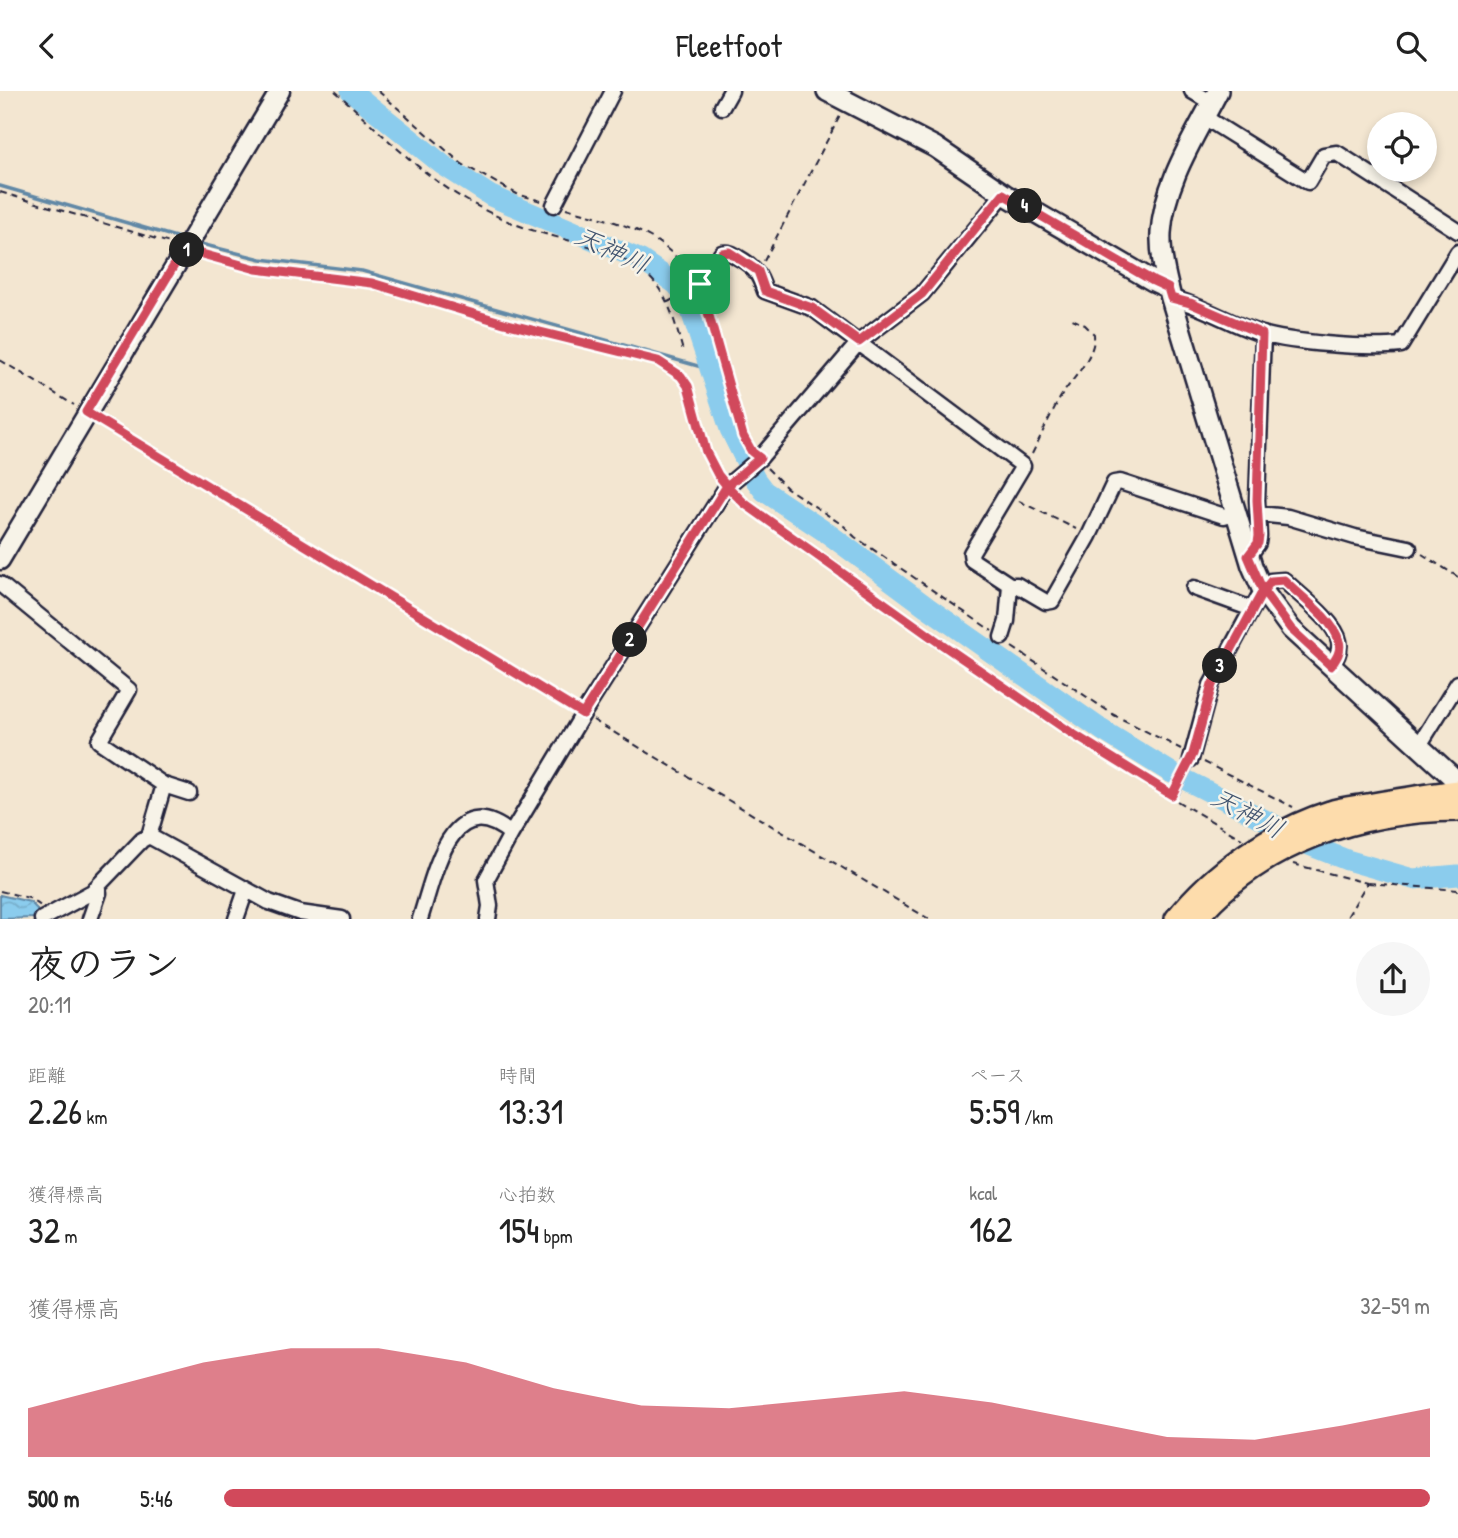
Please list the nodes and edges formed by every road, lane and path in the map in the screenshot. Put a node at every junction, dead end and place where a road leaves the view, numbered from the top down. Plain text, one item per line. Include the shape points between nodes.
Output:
1 (281, 91) edge
2 (335, 91) edge
3 (378, 91) edge
4 (613, 91) edge
5 (730, 91) edge
6 (827, 91) edge
7 (1192, 91) edge
8 (847, 101) junction
9 (1211, 104) edge
10 (722, 107) dead end
11 (0, 192) edge
12 (1003, 194) junction
13 (554, 205) junction
14 (1458, 231) edge
15 (184, 249) junction
16 (1458, 252) edge
17 (758, 271) junction
18 (700, 284) junction
19 (1169, 293) junction
20 (667, 303) junction
21 (1070, 317) dead end
22 (1262, 334) junction
23 (859, 342) junction
24 (683, 351) dead end
25 (0, 360) edge
26 (86, 412) junction
27 (758, 459) junction
28 (1023, 466) junction
29 (731, 483) junction
30 (1019, 501) dead end
31 (1235, 513) junction
32 (1258, 514) junction
33 (1089, 536) junction
34 (1409, 548) joint
35 (1248, 556) junction
36 (0, 560) edge
37 (1458, 577) edge
38 (0, 584) edge
39 (1010, 585) junction
40 (1194, 588) dead end
41 (1263, 591) junction
42 (1252, 609) junction
43 (1002, 637) junction
44 (1331, 666) junction
45 (1458, 683) edge
46 (583, 714) junction
47 (1418, 747) junction
48 (1192, 757) junction
49 (1458, 782) edge
50 (164, 785) junction
51 (1458, 791) edge
52 (1174, 792) dead end
53 (189, 793) dead end
54 (1293, 807) dead end
55 (1458, 810) edge
56 (511, 834) junction
57 (149, 836) junction
58 (1271, 847) junction
59 (1367, 883) junction
60 (98, 886) junction
61 (246, 890) junction
62 (1458, 890) edge
63 (0, 891) edge
64 (44, 917) edge
65 (90, 919) edge
66 (236, 919) edge
67 (342, 919) edge
68 (420, 919) edge
69 (488, 919) edge
70 (929, 919) edge
71 (1176, 919) edge
72 (1196, 919) edge
73 (1346, 919) edge

1 - 15 street
2 - 20 path via 441,185 498,217 625,261 653,281
3 - 13 path via 462,164 517,194
4 - 13 street
5 - 10 street
6 - 8 main road
7 - 9 street
8 - 12 main road via 935,147
8 - 17 path
9 - 14 street via 1308,182 1324,155 1337,153
9 - 19 main road via 1165,206 1161,235
11 - 15 path
12 - 19 main road
12 - 23 street via 922,294
13 - 18 path via 650,237
15 - 26 street
15 - 29 path via 256,269 372,283 504,323 658,361 688,386 706,452 718,475
16 - 22 street via 1401,345 1382,348
17 - 18 street via 729,252 722,253
17 - 23 street via 765,291 812,308
18 - 20 path
18 - 27 path via 743,436
19 - 22 street
19 - 31 main road
20 - 24 path
21 - 28 path via 1094,334 1094,344
22 - 32 street
23 - 27 street
23 - 28 street
25 - 26 path
26 - 36 street
26 - 46 path
27 - 29 street
27 - 43 path via 787,488
28 - 39 street via 971,553 972,560
29 - 46 street
29 - 58 path via 744,503 1059,725 1161,786 1178,802
30 - 33 path
31 - 33 street via 1224,516 1120,482 1114,483
31 - 35 main road
32 - 34 street via 1288,517
32 - 35 street via 1258,543
33 - 39 street via 1052,601
34 - 37 path
35 - 41 main road
38 - 50 street via 129,690 100,741
39 - 43 street
40 - 42 street
41 - 42 street
41 - 44 main road via 1291,629
41 - 44 street via 1271,581 1284,580 1333,627 1340,648
42 - 48 street via 1212,685
43 - 48 path via 1114,715
44 - 47 main road
45 - 47 street
46 - 56 street
46 - 70 path
47 - 49 main road
48 - 52 lane
48 - 54 path
50 - 53 street
50 - 57 street
51 - 58 main road via 1331,812
55 - 58 main road via 1349,823
56 - 68 street via 486,819 455,831 445,844
56 - 69 street via 486,880
57 - 60 street
57 - 61 street
58 - 59 path via 1287,862
58 - 71 main road via 1216,877
58 - 72 main road
59 - 62 path
59 - 73 path
60 - 64 street
60 - 65 street
61 - 66 street
61 - 67 street via 300,913
63 - 64 path via 40,904

